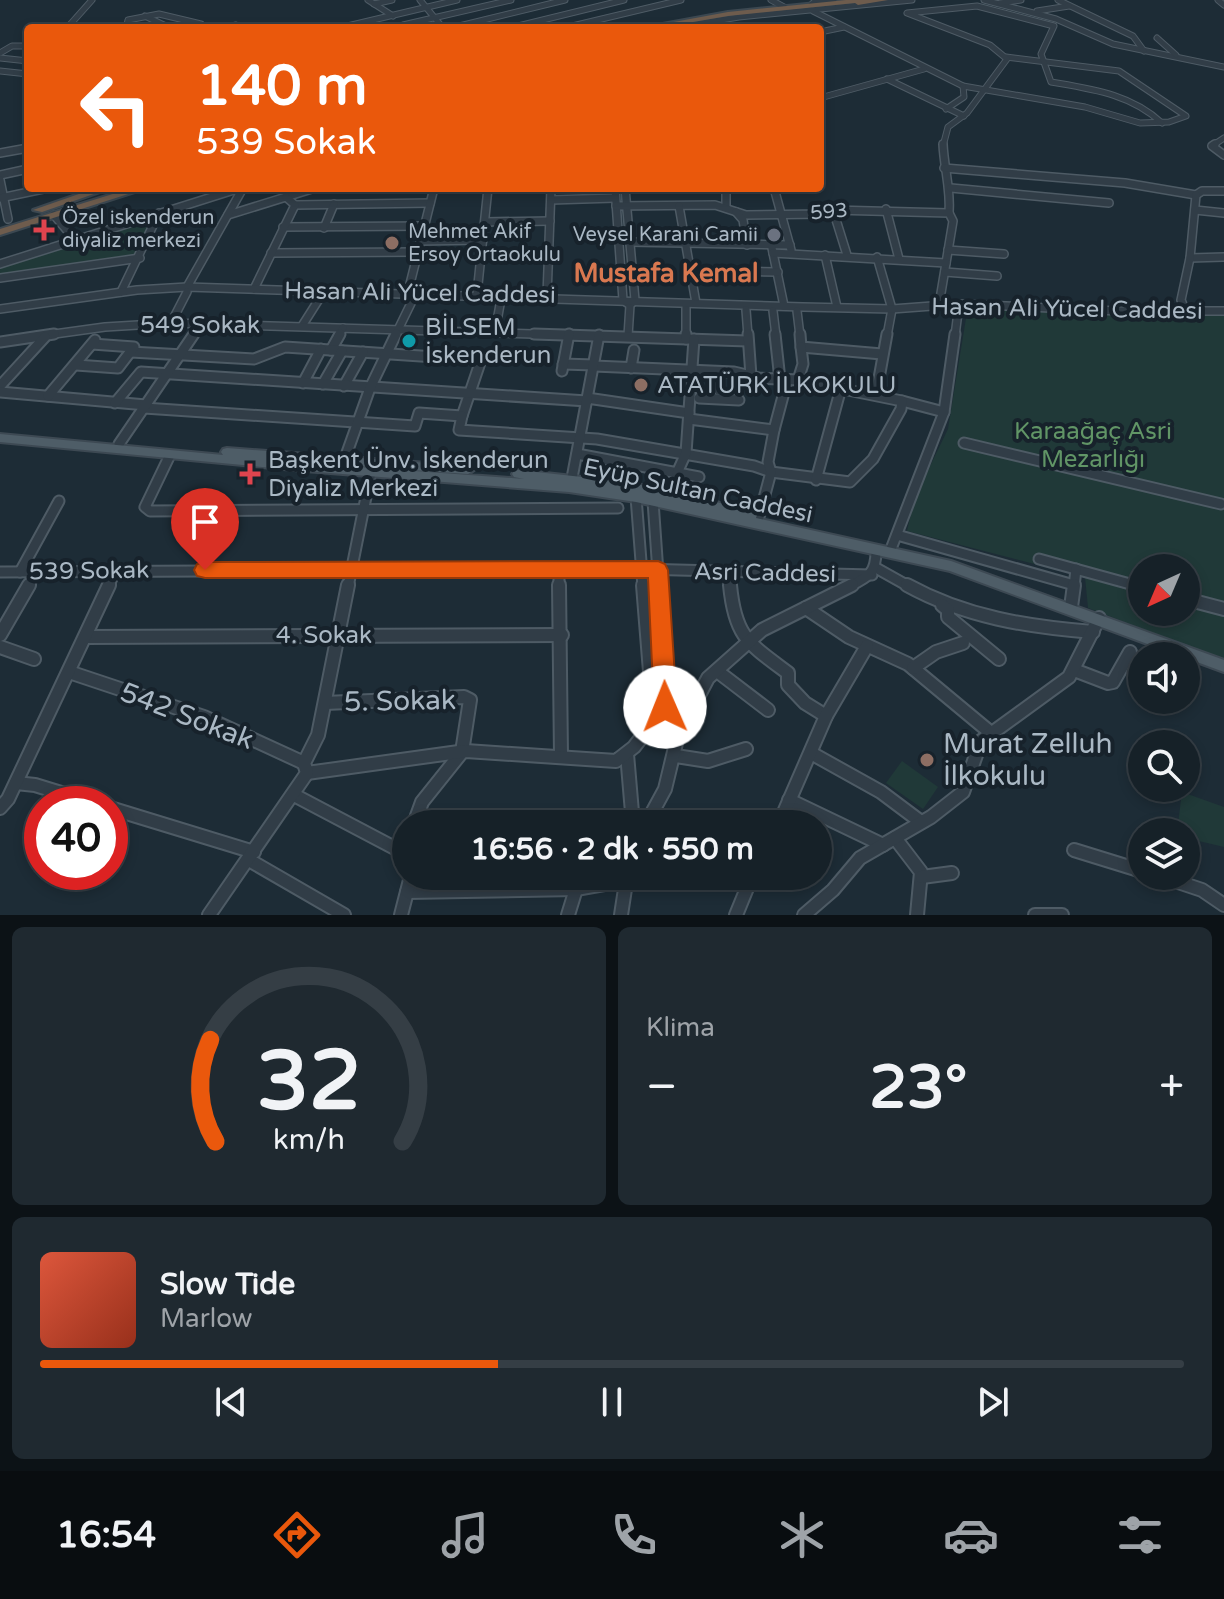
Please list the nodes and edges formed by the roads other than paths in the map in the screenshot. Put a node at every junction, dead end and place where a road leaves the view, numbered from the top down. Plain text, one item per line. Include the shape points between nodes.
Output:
1 (92, 0) edge
2 (392, 0) edge
3 (420, 0) edge
4 (460, 0) edge
5 (511, 0) edge
6 (524, 0) edge
7 (561, 0) edge
8 (600, 0) edge
9 (624, 0) edge
10 (679, 0) edge
11 (771, 0) edge
12 (884, 0) edge
13 (912, 0) edge
14 (984, 0) edge
15 (1021, 0) edge
16 (1058, 0) edge
17 (1218, 0) edge
18 (837, 1) edge
19 (371, 2) edge
20 (860, 3) edge
21 (607, 4) junction
22 (996, 4) junction
23 (812, 5) edge
24 (1224, 5) edge
25 (1069, 6) junction
26 (425, 7) junction
27 (536, 7) junction
28 (786, 8) junction
29 (475, 9) junction
30 (582, 10) junction
31 (1029, 12) junction
32 (623, 14) junction
33 (145, 16) junction
34 (392, 16) junction
35 (434, 17) junction
36 (491, 18) junction
37 (597, 18) junction
38 (184, 21) junction
39 (474, 22) joint
40 (71, 24) edge
41 (127, 24) edge
42 (162, 24) edge
43 (188, 24) edge
44 (201, 24) dead end
45 (361, 24) edge
46 (403, 24) edge
47 (412, 24) edge
48 (440, 24) edge
49 (466, 24) edge
50 (502, 24) edge
51 (525, 24) edge
52 (577, 24) edge
53 (601, 24) edge
54 (673, 24) edge
55 (686, 24) edge
56 (696, 24) edge
57 (845, 26) junction
58 (824, 31) edge
59 (1157, 38) dead end
60 (24, 46) edge
61 (1144, 51) junction
62 (0, 55) edge
63 (1162, 55) junction
64 (1006, 57) junction
65 (1179, 57) junction
66 (24, 60) edge
67 (1039, 60) junction
68 (1224, 68) edge
69 (924, 69) junction
70 (0, 71) edge
71 (24, 72) edge
72 (887, 79) junction
73 (963, 86) junction
74 (985, 92) junction
75 (824, 97) edge
76 (946, 109) junction
77 (964, 116) junction
78 (1162, 123) junction
79 (1224, 138) edge
80 (24, 149) edge
81 (0, 153) edge
82 (1224, 155) edge
83 (944, 168) junction
84 (24, 170) edge
85 (0, 177) edge
86 (1062, 178) junction
87 (951, 188) junction
88 (1224, 191) edge
89 (30, 192) edge
90 (94, 192) edge
91 (109, 192) edge
92 (129, 192) edge
93 (228, 192) edge
94 (236, 192) edge
95 (237, 192) edge
96 (302, 192) edge
97 (433, 192) edge
98 (488, 192) edge
99 (551, 192) edge
100 (615, 192) edge
101 (625, 192) edge
102 (726, 192) edge
103 (775, 192) edge
104 (352, 194) dead end
105 (1196, 195) junction
106 (286, 197) junction
107 (2, 198) edge
108 (1066, 199) junction
109 (551, 200) junction
110 (616, 202) junction
111 (430, 203) junction
112 (1109, 203) dead end
113 (334, 204) junction
114 (347, 204) junction
115 (295, 205) junction
116 (626, 206) junction
117 (679, 206) junction
118 (726, 207) junction
119 (886, 209) junction
120 (833, 210) junction
121 (1195, 210) junction
122 (736, 212) junction
123 (159, 213) junction
124 (949, 213) junction
125 (1224, 213) edge
126 (782, 214) junction
127 (54, 215) junction
128 (228, 215) junction
129 (550, 221) junction
130 (485, 222) junction
131 (2, 224) edge
132 (424, 226) junction
133 (283, 227) junction
134 (324, 228) junction
135 (483, 240) junction
136 (76, 241) junction
137 (420, 241) junction
138 (630, 242) junction
139 (661, 242) junction
140 (685, 243) junction
141 (747, 245) junction
142 (772, 249) junction
143 (791, 249) junction
144 (948, 250) junction
145 (418, 252) junction
146 (271, 253) junction
147 (662, 254) dead end
148 (1004, 254) dead end
149 (825, 255) junction
150 (847, 255) junction
151 (877, 257) junction
152 (1224, 257) edge
153 (140, 258) junction
154 (1190, 258) junction
155 (899, 259) junction
156 (0, 264) edge
157 (945, 268) junction
158 (691, 270) junction
159 (778, 272) junction
160 (997, 276) dead end
161 (0, 278) edge
162 (185, 289) junction
163 (254, 289) junction
164 (121, 292) junction
165 (477, 294) junction
166 (411, 295) junction
167 (321, 296) junction
168 (547, 296) junction
169 (501, 299) junction
170 (630, 301) junction
171 (696, 303) junction
172 (959, 304) junction
173 (939, 305) junction
174 (784, 306) junction
175 (686, 307) junction
176 (837, 307) junction
177 (892, 309) junction
178 (746, 310) junction
179 (773, 311) junction
180 (797, 311) junction
181 (1224, 311) edge
182 (0, 312) edge
183 (1186, 312) junction
184 (171, 323) junction
185 (201, 324) junction
186 (302, 326) junction
187 (105, 327) junction
188 (343, 328) junction
189 (401, 329) junction
190 (495, 332) junction
191 (569, 334) junction
192 (599, 335) junction
193 (628, 336) junction
194 (45, 337) junction
195 (690, 339) junction
196 (748, 341) junction
197 (0, 342) edge
198 (92, 344) junction
199 (801, 347) junction
200 (326, 350) junction
201 (634, 350) dead end
202 (342, 351) junction
203 (131, 352) junction
204 (363, 352) junction
205 (388, 354) junction
206 (882, 354) junction
207 (181, 355) junction
208 (647, 364) dead end
209 (76, 365) junction
210 (594, 366) junction
211 (631, 366) junction
212 (693, 371) junction
213 (719, 372) junction
214 (168, 373) junction
215 (751, 376) junction
216 (784, 380) junction
217 (798, 380) junction
218 (303, 383) junction
219 (323, 384) junction
220 (0, 386) edge
221 (344, 386) junction
222 (370, 388) junction
223 (841, 388) junction
224 (0, 392) edge
225 (469, 394) junction
226 (719, 394) junction
227 (876, 395) junction
228 (48, 396) junction
229 (699, 398) dead end
230 (587, 399) junction
231 (739, 400) dead end
232 (902, 401) junction
233 (115, 403) junction
234 (145, 407) junction
235 (944, 412) junction
236 (462, 416) junction
237 (689, 416) junction
238 (717, 421) junction
239 (357, 422) junction
240 (774, 430) junction
241 (580, 437) junction
242 (0, 438) edge
243 (19, 440) junction
244 (964, 443) dead end
245 (119, 444) junction
246 (686, 453) junction
247 (577, 454) junction
248 (170, 455) junction
249 (344, 461) junction
250 (371, 472) junction
251 (771, 472) junction
252 (677, 473) junction
253 (699, 477) dead end
254 (572, 478) junction
255 (816, 480) junction
256 (636, 497) junction
257 (59, 501) dead end
258 (653, 501) junction
259 (1221, 504) dead end
260 (618, 508) dead end
261 (361, 509) junction
262 (759, 517) junction
263 (897, 535) junction
264 (891, 549) junction
265 (876, 551) junction
266 (909, 556) junction
267 (1039, 559) dead end
268 (352, 569) junction
269 (640, 569) junction
270 (1076, 569) junction
271 (116, 570) junction
272 (559, 570) junction
273 (658, 570) junction
274 (0, 572) edge
275 (20, 572) junction
276 (36, 572) junction
277 (874, 572) junction
278 (729, 574) junction
279 (1128, 583) edge
280 (1074, 585) junction
281 (938, 602) junction
282 (1200, 603) edge
283 (1071, 607) junction
284 (806, 608) junction
285 (1224, 609) edge
286 (1096, 625) junction
287 (0, 635) edge
288 (337, 635) junction
289 (562, 635) junction
290 (86, 637) junction
291 (747, 642) junction
292 (963, 643) dead end
293 (867, 646) junction
294 (0, 647) edge
295 (1128, 656) edge
296 (34, 659) dead end
297 (999, 659) dead end
298 (1224, 666) edge
299 (913, 668) junction
300 (1074, 670) junction
301 (717, 671) junction
302 (69, 672) junction
303 (325, 703) junction
304 (768, 710) dead end
305 (826, 716) junction
306 (656, 720) junction
307 (991, 733) junction
308 (678, 735) junction
309 (746, 749) dead end
310 (462, 752) junction
311 (811, 753) junction
312 (627, 754) junction
313 (561, 756) junction
314 (676, 756) junction
315 (306, 768) junction
316 (16, 783) junction
317 (38, 786) edge
318 (294, 795) junction
319 (789, 800) junction
320 (0, 808) edge
321 (419, 810) edge
322 (632, 810) edge
323 (654, 810) edge
324 (785, 810) edge
325 (128, 814) edge
326 (921, 822) junction
327 (889, 841) junction
328 (392, 847) edge
329 (1074, 850) dead end
330 (252, 856) junction
331 (1128, 867) edge
332 (952, 873) dead end
333 (922, 877) junction
334 (1200, 888) edge
335 (520, 890) edge
336 (576, 890) edge
337 (625, 890) edge
338 (746, 890) edge
339 (407, 892) joint
340 (1224, 905) edge
341 (209, 915) edge
342 (344, 915) edge
343 (401, 915) edge
344 (568, 915) edge
345 (621, 915) edge
346 (736, 915) edge
347 (804, 915) edge
348 (917, 915) edge
349 (1035, 915) edge
350 (1062, 915) edge

1 - 40 street
2 - 19 street
3 - 26 street
4 - 26 street
4 - 29 street
5 - 29 street
6 - 27 street
7 - 27 street
7 - 30 street
8 - 21 street
9 - 21 street
10 - 32 street
11 - 28 street
12 - 55 highway
13 - 20 street
14 - 22 street
15 - 22 street
16 - 25 street
17 - 24 street
18 - 20 highway
18 - 20 street
18 - 23 highway
19 - 34 street
20 - 23 street
21 - 30 street
21 - 32 street
22 - 31 street
23 - 28 highway
23 - 56 street
23 - 57 street
25 - 31 street
25 - 61 street via 1133,36
26 - 34 street
26 - 35 street
27 - 36 street
28 - 54 highway
29 - 35 street
29 - 36 street
30 - 37 street
30 - 51 street
31 - 61 street
32 - 37 street
33 - 38 street
33 - 41 street
33 - 42 street
34 - 45 street
34 - 46 street
35 - 47 street
35 - 48 street
36 - 39 street
36 - 50 street
37 - 52 street
37 - 53 street
38 - 43 street
38 - 44 street
39 - 49 street
57 - 58 street
57 - 69 street
59 - 65 street
60 - 62 street via 12,46
61 - 63 street
62 - 66 street
63 - 65 street
63 - 68 street
64 - 67 street
64 - 67 street via 990,45 907,13 977,6 1054,26
64 - 74 street
65 - 68 street
67 - 78 street via 1054,84 1104,91 1145,107
67 - 78 street via 1122,72 1186,116
69 - 72 street
69 - 73 street
70 - 71 street
72 - 75 street
72 - 76 street
73 - 74 street
73 - 76 street via 964,97
74 - 77 street
74 - 78 street
76 - 77 street
77 - 83 street via 948,127
79 - 82 street via 1212,144
80 - 81 street
83 - 86 street
83 - 87 street
84 - 85 street
85 - 107 street
86 - 105 street
86 - 108 street via 1069,190
87 - 108 street
87 - 124 street
88 - 105 street
89 - 107 street
90 - 131 highway
91 - 131 highway
92 - 127 highway
93 - 123 street
94 - 162 street
95 - 128 street
96 - 106 street
97 - 111 street
98 - 130 street
99 - 109 street
100 - 110 street
101 - 116 street
102 - 118 street
103 - 126 street
104 - 114 street
105 - 121 street
106 - 115 street
106 - 128 street
107 - 131 street
108 - 112 street
109 - 110 street, 593
109 - 129 street
110 - 116 street, 593
110 - 170 street
111 - 114 street
111 - 132 street
113 - 114 street
113 - 115 street
113 - 134 street
115 - 133 street
116 - 117 street, 593
116 - 138 street
117 - 118 street, 593
117 - 140 street
118 - 122 street, 593
119 - 120 street, 593
119 - 124 street, 593
119 - 155 street
120 - 126 street, 593
120 - 150 street
121 - 125 street
121 - 154 street
122 - 126 street, 593
122 - 141 street via 743,220
123 - 136 street
123 - 153 street
124 - 144 street via 953,221
126 - 143 street
127 - 131 highway
127 - 136 street
128 - 162 street
129 - 130 street
129 - 168 street
130 - 135 street
132 - 134 street
132 - 137 street
133 - 134 street
133 - 146 street
135 - 137 street
135 - 165 street
136 - 156 street
137 - 145 street
138 - 139 street
138 - 170 street
139 - 140 street
139 - 147 street
140 - 141 street
140 - 158 street
141 - 142 street
142 - 143 street
142 - 159 street
143 - 149 street
144 - 148 street
144 - 157 street
145 - 146 street
145 - 166 street
146 - 163 street
149 - 150 street
149 - 176 street
150 - 151 street
151 - 155 street
151 - 177 street
152 - 154 street
153 - 161 street
153 - 164 street
154 - 183 street via 1181,300
155 - 157 street
157 - 160 street
157 - 173 street
158 - 159 street
158 - 171 street
159 - 174 street
162 - 163 street, Hasan Ali Yücel Caddesi
162 - 164 street, Hasan Ali Yücel Caddesi
162 - 167 street
162 - 182 street
162 - 184 street
163 - 166 street, Hasan Ali Yücel Caddesi
164 - 182 street, Hasan Ali Yücel Caddesi
165 - 166 street, Hasan Ali Yücel Caddesi
165 - 168 street, Hasan Ali Yücel Caddesi
166 - 167 street
166 - 169 street
166 - 189 street
167 - 186 street
168 - 170 street, Hasan Ali Yücel Caddesi
169 - 170 street
169 - 190 street
170 - 171 street, Hasan Ali Yücel Caddesi
170 - 175 street
170 - 193 street
171 - 174 street, Hasan Ali Yücel Caddesi
172 - 173 street, Hasan Ali Yücel Caddesi
172 - 183 street, Hasan Ali Yücel Caddesi
172 - 235 street
173 - 177 street, Hasan Ali Yücel Caddesi
174 - 176 street, Hasan Ali Yücel Caddesi
175 - 178 street
175 - 195 street
176 - 177 street, Hasan Ali Yücel Caddesi
177 - 180 street
177 - 206 street
178 - 179 street
178 - 196 street
179 - 180 street
179 - 216 street
180 - 199 street
181 - 183 street, Hasan Ali Yücel Caddesi
184 - 185 street, 549 Sokak
184 - 187 street, 549 Sokak
185 - 186 street, 549 Sokak
185 - 207 street
186 - 188 street, 549 Sokak
187 - 194 street, 549 Sokak
187 - 198 street
188 - 189 street, 549 Sokak
188 - 200 street
189 - 190 street, 549 Sokak
189 - 205 street
190 - 191 street, 549 Sokak
191 - 192 street, 549 Sokak
191 - 210 street via 563,368
192 - 193 street, 549 Sokak
192 - 210 street
193 - 195 street, 549 Sokak
194 - 197 street, 549 Sokak
194 - 220 street
195 - 196 street, 549 Sokak
195 - 212 street
196 - 215 street
198 - 203 street via 134,347
198 - 209 street
199 - 206 street
199 - 217 street
200 - 202 street
200 - 207 street via 285,347 254,359
200 - 218 street
201 - 211 street
202 - 204 street
202 - 219 street
203 - 207 street
203 - 209 street via 118,368
204 - 205 street
204 - 221 street
205 - 222 street
205 - 225 street via 479,359
206 - 227 street
207 - 214 street
208 - 211 street
209 - 228 street
210 - 211 street
210 - 230 street
211 - 212 street
212 - 213 street
212 - 237 street
213 - 215 street
213 - 226 street
214 - 218 street
214 - 233 street via 141,372
214 - 234 street
215 - 216 street
216 - 217 street
216 - 240 street
217 - 223 street
218 - 219 street
219 - 221 street
221 - 222 street
222 - 225 street
222 - 239 street
223 - 227 street
223 - 255 street
224 - 228 street
225 - 230 street
225 - 236 street
226 - 229 street
226 - 231 street
226 - 238 street
227 - 232 street
228 - 233 street
230 - 237 street
230 - 241 street
232 - 235 street
232 - 255 street via 861,476 850,482
233 - 234 street
234 - 239 street
234 - 245 street
235 - 263 street
236 - 239 street via 419,413 415,426
236 - 241 street via 459,430
237 - 238 street
237 - 246 street
238 - 240 street
239 - 249 street
240 - 251 street
241 - 246 street
241 - 247 street
242 - 243 main road, Eyüp Sultan Caddesi
243 - 245 main road
243 - 248 main road, Eyüp Sultan Caddesi
244 - 259 street
245 - 249 main road
246 - 251 street
246 - 252 street
247 - 252 street
247 - 254 street
248 - 250 main road, Eyüp Sultan Caddesi
248 - 261 street via 145,507 150,511
249 - 254 main road
250 - 256 main road, Eyüp Sultan Caddesi
250 - 261 street
251 - 255 street
251 - 262 street
252 - 253 street
254 - 262 main road
256 - 258 main road, Eyüp Sultan Caddesi
256 - 269 street
257 - 275 street
258 - 265 main road, Eyüp Sultan Caddesi
258 - 273 street
260 - 261 street
261 - 268 street
262 - 264 main road
263 - 264 street
263 - 280 street
264 - 266 main road
265 - 266 main road, Eyüp Sultan Caddesi
265 - 277 street
266 - 283 main road, Eyüp Sultan Caddesi
267 - 270 street
268 - 271 street, 539 Sokak
268 - 272 street, 539 Sokak
268 - 288 street
269 - 272 street, 539 Sokak
269 - 273 street, 539 Sokak
269 - 306 street
270 - 279 street
270 - 280 street
271 - 276 street, 539 Sokak
271 - 290 street
272 - 289 street
273 - 278 street, Asri Caddesi
273 - 306 street via 666,698 664,713
274 - 275 street, 539 Sokak
275 - 276 street, 539 Sokak
276 - 287 street
277 - 278 street, Asri Caddesi
277 - 281 street
277 - 284 street
278 - 291 street via 733,614
280 - 283 street
281 - 286 street via 1027,627
281 - 297 street via 948,617
282 - 285 street
283 - 286 main road, Eyüp Sultan Caddesi
284 - 291 street
284 - 293 street
286 - 298 main road, Eyüp Sultan Caddesi
286 - 300 street
288 - 289 street, 4. Sokak
288 - 290 street, 4. Sokak
288 - 303 street
289 - 313 street
290 - 302 street
291 - 301 street
291 - 305 street via 788,673 793,692
292 - 299 street via 936,652
293 - 299 street
293 - 305 street
294 - 296 street
295 - 300 street via 1113,682
299 - 307 street
300 - 307 street
301 - 304 street
301 - 308 street via 699,692
302 - 315 street, 542 Sokak via 204,717
302 - 316 street
303 - 310 street, 5. Sokak via 464,697 470,707
303 - 315 street
305 - 311 street
306 - 308 street
306 - 312 street
307 - 326 street via 981,741 963,792
308 - 314 street
309 - 314 street via 708,761
310 - 313 street
310 - 315 street
310 - 321 street
311 - 319 street
311 - 326 street via 881,792
312 - 313 street via 612,761
312 - 322 street
314 - 323 street
315 - 318 street
316 - 317 street
316 - 320 street
318 - 328 street
318 - 330 street
319 - 324 street
319 - 327 street
325 - 330 street
326 - 327 street
327 - 333 street
327 - 347 street via 851,866
329 - 331 street
330 - 341 street
330 - 342 street
332 - 333 street
333 - 348 street
334 - 340 street
335 - 339 street
336 - 344 street
337 - 345 street
338 - 346 street
339 - 343 street
349 - 350 street

